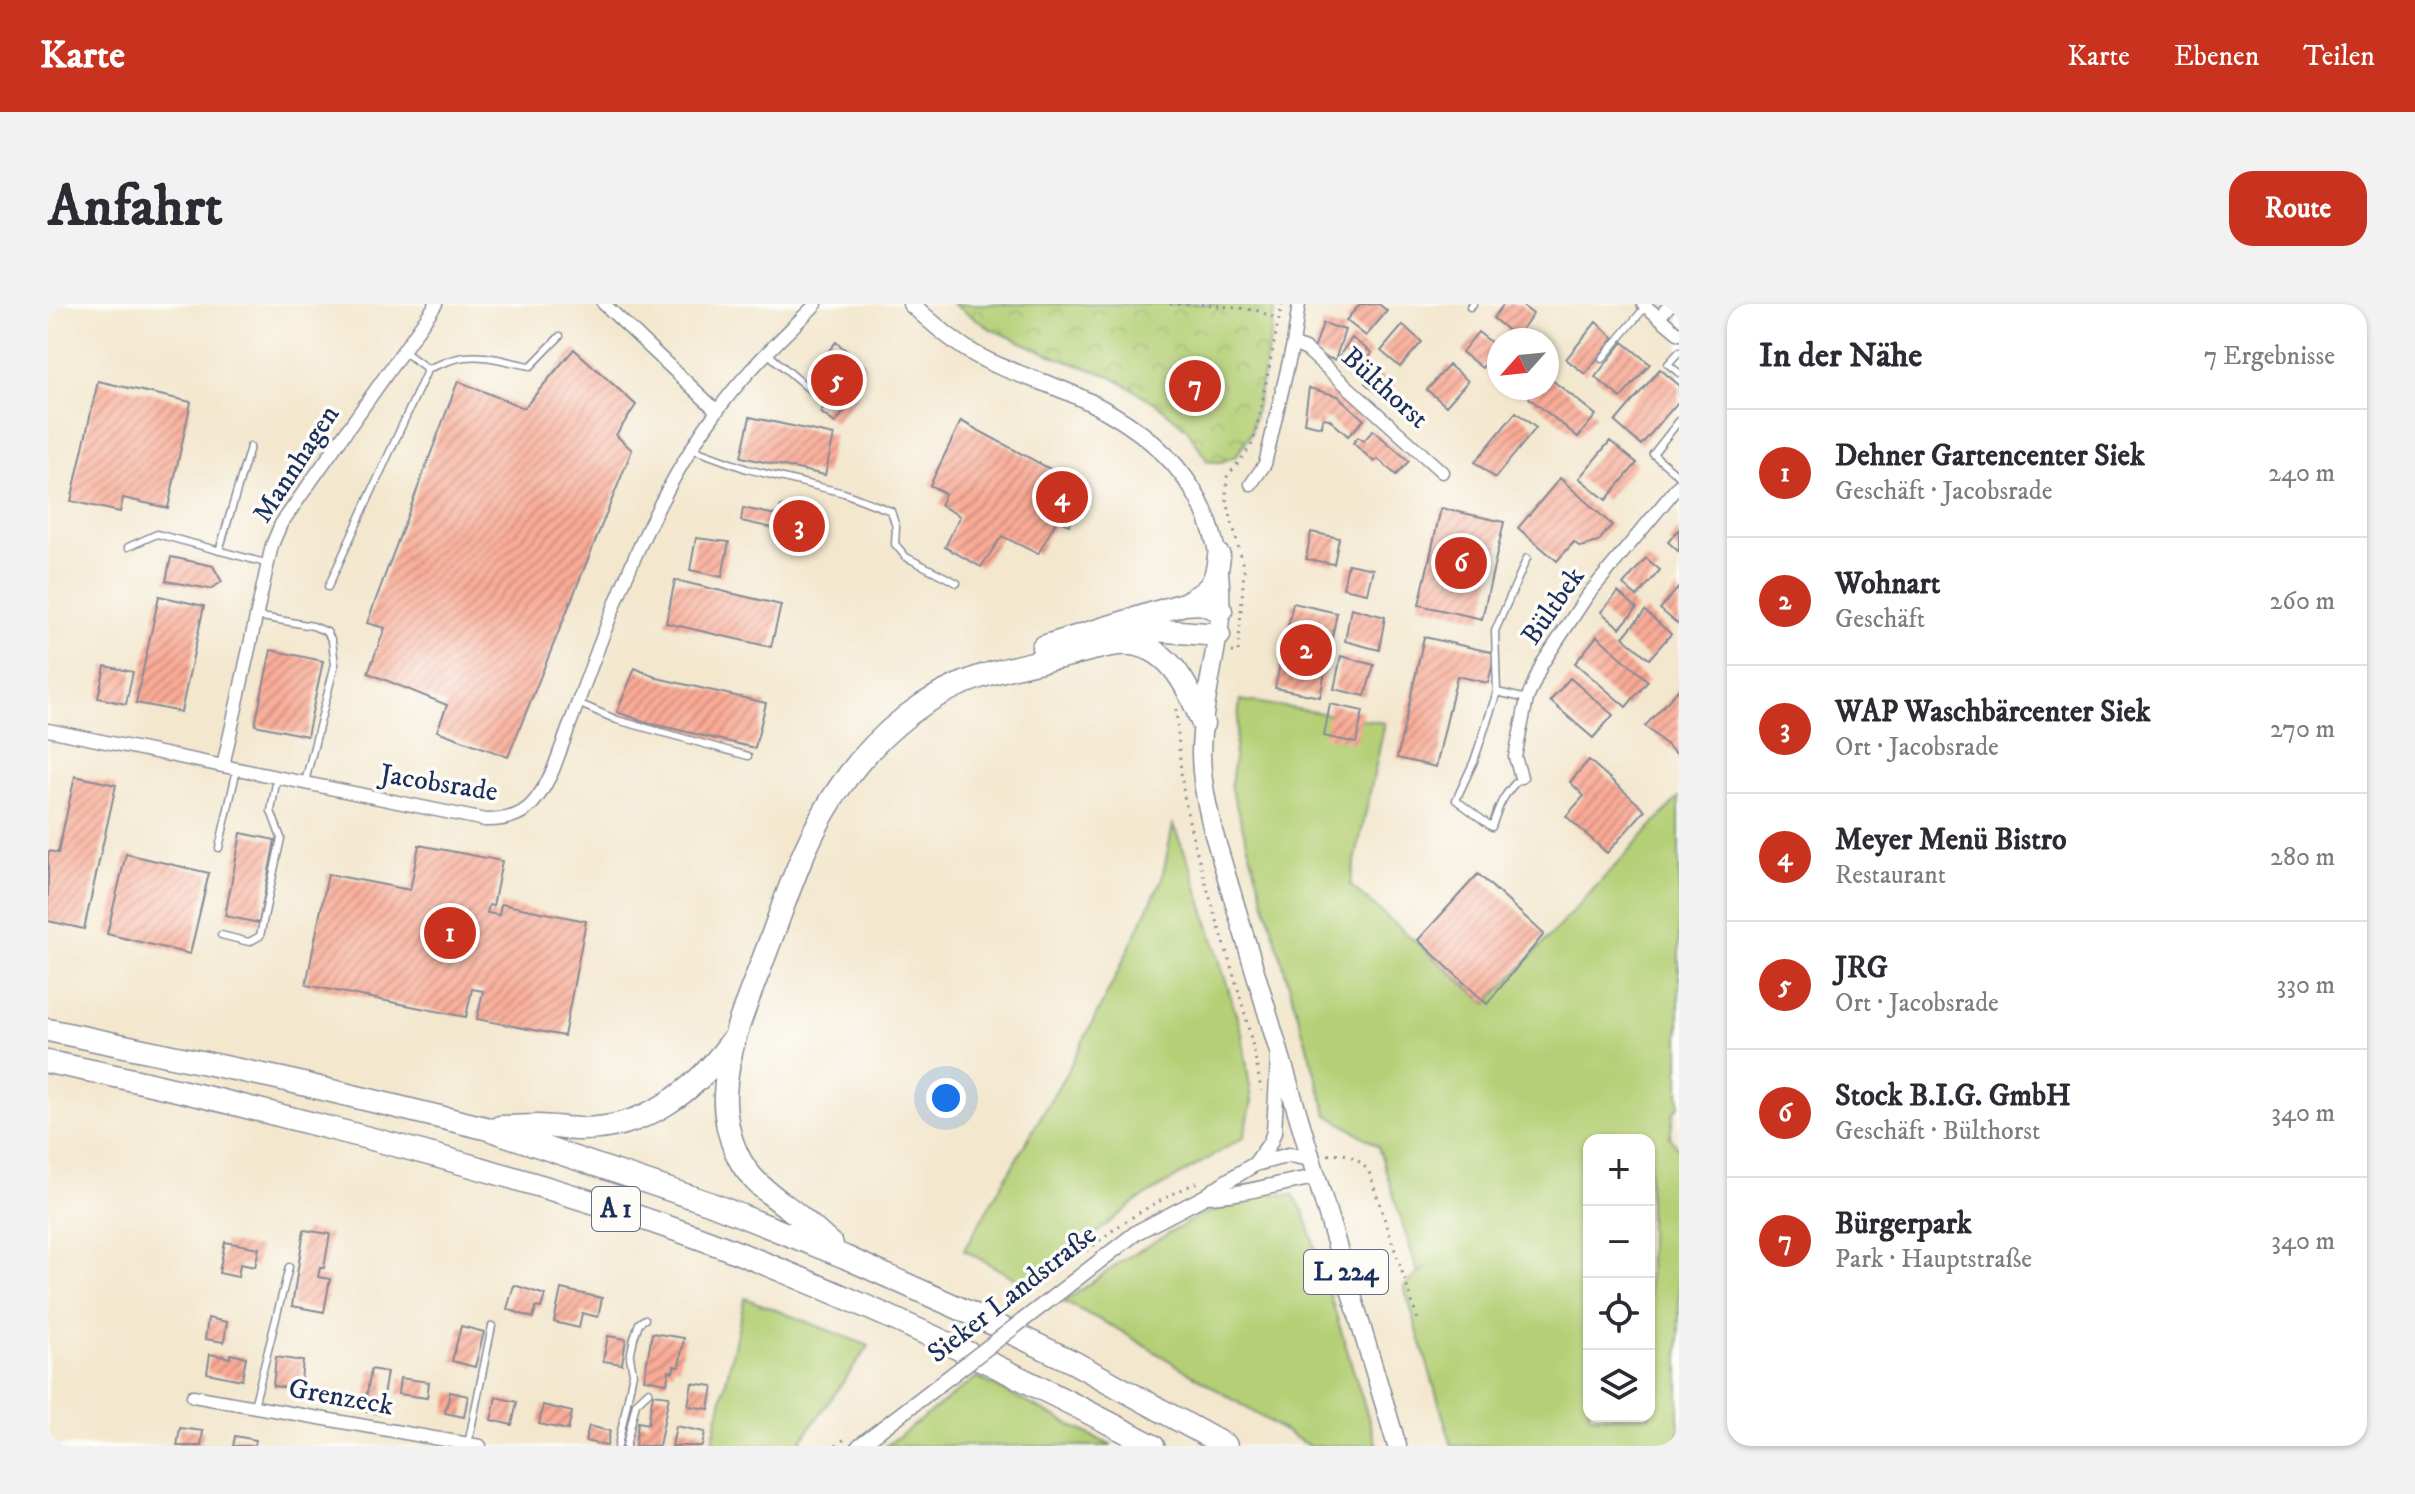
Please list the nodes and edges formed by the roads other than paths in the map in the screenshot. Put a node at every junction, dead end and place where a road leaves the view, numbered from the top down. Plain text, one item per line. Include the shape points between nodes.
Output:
1 (436, 304) edge
2 (604, 304) edge
3 (816, 304) edge
4 (911, 304) edge
5 (1299, 304) edge
6 (1671, 304) edge
7 (1644, 305) edge
8 (1659, 317) junction
9 (1679, 334) edge
10 (560, 336) dead end
11 (1293, 344) junction
12 (403, 351) junction
13 (1679, 352) edge
14 (767, 353) junction
15 (1602, 359) dead end
16 (427, 369) junction
17 (1679, 373) edge
18 (816, 395) dead end
19 (717, 411) junction
20 (1679, 421) edge
21 (250, 447) dead end
22 (692, 449) junction
23 (1442, 472) dead end
24 (1679, 476) edge
25 (1251, 484) dead end
26 (1679, 485) edge
27 (128, 547) dead end
28 (219, 551) junction
29 (1219, 556) junction
30 (1527, 558) dead end
31 (269, 564) junction
32 (957, 583) dead end
33 (328, 587) dead end
34 (1184, 604) junction
35 (1221, 611) junction
36 (256, 616) junction
37 (1219, 635) junction
38 (1034, 663) junction
39 (995, 670) junction
40 (1497, 692) junction
41 (1527, 699) junction
42 (578, 703) junction
43 (1203, 724) junction
44 (48, 730) edge
45 (748, 756) dead end
46 (223, 766) junction
47 (237, 769) junction
48 (277, 777) junction
49 (1521, 777) joint
50 (305, 782) junction
51 (219, 848) dead end
52 (221, 935) dead end
53 (48, 1030) edge
54 (734, 1038) junction
55 (1278, 1048) junction
56 (48, 1062) edge
57 (485, 1128) junction
58 (1255, 1164) junction
59 (1315, 1168) junction
60 (1206, 1196) junction
61 (845, 1257) junction
62 (289, 1267) dead end
63 (645, 1319) dead end
64 (492, 1326) dead end
65 (649, 1391) dead end
66 (193, 1396) dead end
67 (254, 1406) junction
68 (474, 1445) edge
69 (618, 1446) edge
70 (626, 1446) edge
71 (859, 1446) edge
72 (1153, 1446) edge
73 (1226, 1446) edge
74 (1397, 1446) edge

1 - 12 street, Mannhagen
2 - 19 street
3 - 14 street, Jacobsrade
4 - 29 main road, L 224 via 969,351 1106,410 1151,440 1180,470 1203,506
5 - 11 street
6 - 8 street
7 - 8 street
7 - 15 lane
8 - 9 street
10 - 16 lane via 531,366 470,356
11 - 23 street, Bülthorst via 1307,350
11 - 25 street via 1265,464
12 - 16 lane
12 - 31 street, Mannhagen via 281,524
13 - 17 lane via 1668,364
14 - 18 lane
14 - 19 street, Jacobsrade
16 - 33 lane
19 - 22 street, Jacobsrade
20 - 24 lane via 1653,454
21 - 28 lane
22 - 32 lane via 891,511 895,544 906,557
22 - 42 street, Jacobsrade via 633,563
26 - 41 street, Bültbek via 1587,596 1542,664
27 - 28 lane via 157,534
28 - 31 lane
29 - 34 highway via 1213,586
29 - 35 main road, L 224
30 - 40 lane via 1495,631
31 - 36 street, Mannhagen
34 - 35 highway via 1201,603
34 - 39 highway via 1023,654
35 - 37 main road, L 224
36 - 46 street, Mannhagen
36 - 50 lane via 313,626 332,641 335,664
37 - 38 highway via 1120,632
37 - 43 main road, L 224
38 - 39 highway
38 - 43 highway via 1120,643 1143,647 1177,669
39 - 54 highway via 951,688 909,714 837,792 801,860
40 - 41 lane
40 - 49 lane via 1456,800 1492,827 1498,805
41 - 49 street, Bültbek via 1515,757
42 - 45 lane via 617,720
42 - 50 street, Jacobsrade via 540,795 526,811 506,819 485,820
43 - 55 main road, L 224 via 1203,780 1210,820
44 - 46 street, Jacobsrade
46 - 47 street, Jacobsrade
47 - 48 street, Jacobsrade
47 - 51 lane
48 - 50 street, Jacobsrade
48 - 52 lane via 271,811 281,838 260,936 249,942
53 - 57 highway, A 1
54 - 57 highway via 699,1080 666,1105 630,1121 595,1128
54 - 61 highway via 725,1094 737,1154 766,1193
55 - 58 street, Sieker Landstraße via 1274,1132
55 - 59 main road, L 224
56 - 72 highway, A 1 via 471,1164 694,1236 923,1331
57 - 61 highway, A 1 via 709,1203
58 - 59 street, Sieker Landstraße via 1289,1155
58 - 60 street, Sieker Landstraße
59 - 60 street, Sieker Landstraße via 1283,1182
59 - 74 main road, L 224
60 - 71 street, Sieker Landstraße, bridge via 1137,1232
61 - 73 highway, A 1 via 1073,1362
62 - 67 lane
63 - 69 lane via 634,1338 633,1373
64 - 68 lane
65 - 70 lane via 636,1403
66 - 67 street, Grenzeck
67 - 68 street, Grenzeck

